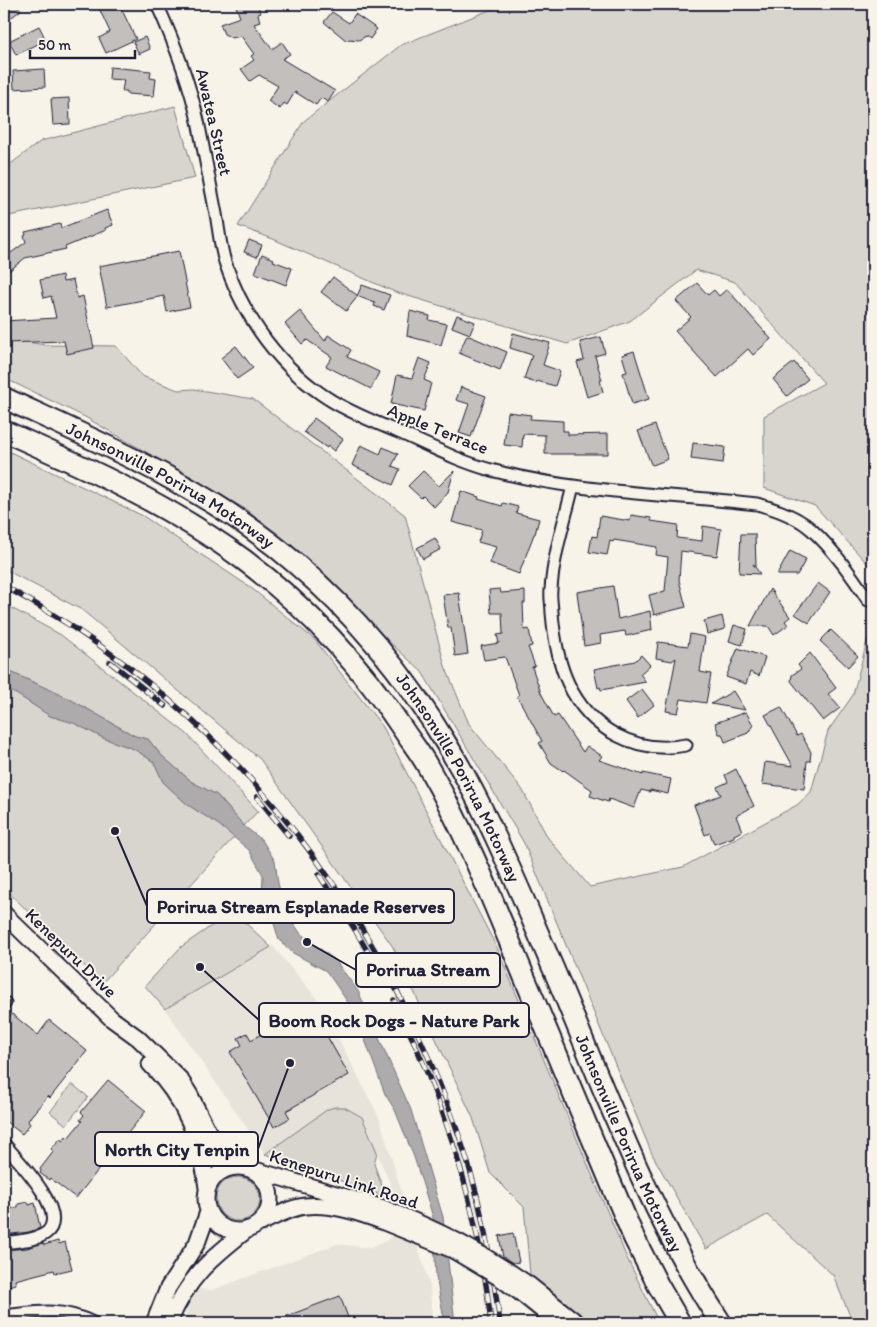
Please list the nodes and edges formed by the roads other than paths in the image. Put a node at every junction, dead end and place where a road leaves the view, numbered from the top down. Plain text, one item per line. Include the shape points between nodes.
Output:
1 (157, 4) edge
2 (222, 252) joint
3 (4, 398) edge
4 (4, 431) edge
5 (573, 486) junction
6 (868, 600) dead end
7 (686, 744) dead end
8 (4, 914) edge
9 (112, 1019) junction
10 (4, 1144) edge
11 (244, 1167) junction
12 (208, 1188) junction
13 (208, 1212) junction
14 (381, 1214) junction
15 (254, 1226) junction
16 (4, 1244) edge
17 (525, 1290) junction
18 (4, 1316) edge
19 (158, 1322) edge
20 (93, 1323) edge
21 (558, 1323) edge
22 (577, 1323) edge
23 (680, 1323) edge
24 (722, 1323) edge

1 - 2 street, Awatea Street via 191,92
2 - 5 street, Apple Terrace via 245,307 268,342 284,363 331,400 461,461 521,477
3 - 24 highway, Johnsonville Porirua Motorway via 145,464 230,515 300,567 354,618 383,652 425,710 467,779 520,893 650,1197 688,1270
4 - 23 highway, Johnsonville Porirua Motorway via 148,498 205,533 275,585 326,632 367,678 428,766 449,807 498,914 634,1238
5 - 6 street, Apple Terrace via 722,500 775,509 812,529
5 - 7 street via 551,592 553,629 568,683 578,701 610,732 634,744 656,747
8 - 9 main road, Kenepuru Drive
9 - 11 main road, Kenepuru Drive via 138,1038 180,1079 210,1135
9 - 12 main road, Kenepuru Drive via 126,1039 166,1080 180,1102 197,1140
10 - 16 street via 43,1192 52,1218 49,1229 42,1235
11 - 12 main road via 220,1172
11 - 14 main road, Kenepuru Link Road
11 - 15 main road via 258,1174 270,1193 270,1204
12 - 13 main road
13 - 15 main road via 225,1229 240,1231
13 - 19 main road via 197,1243 168,1288
14 - 15 main road, Kenepuru Link Road via 315,1206 293,1209
14 - 17 main road, Kenepuru Link Road, bridge
15 - 19 main road via 221,1249
17 - 21 main road, Kenepuru Link Road
17 - 22 main road, Kenepuru Link Road
18 - 20 street via 52,1312 77,1316

